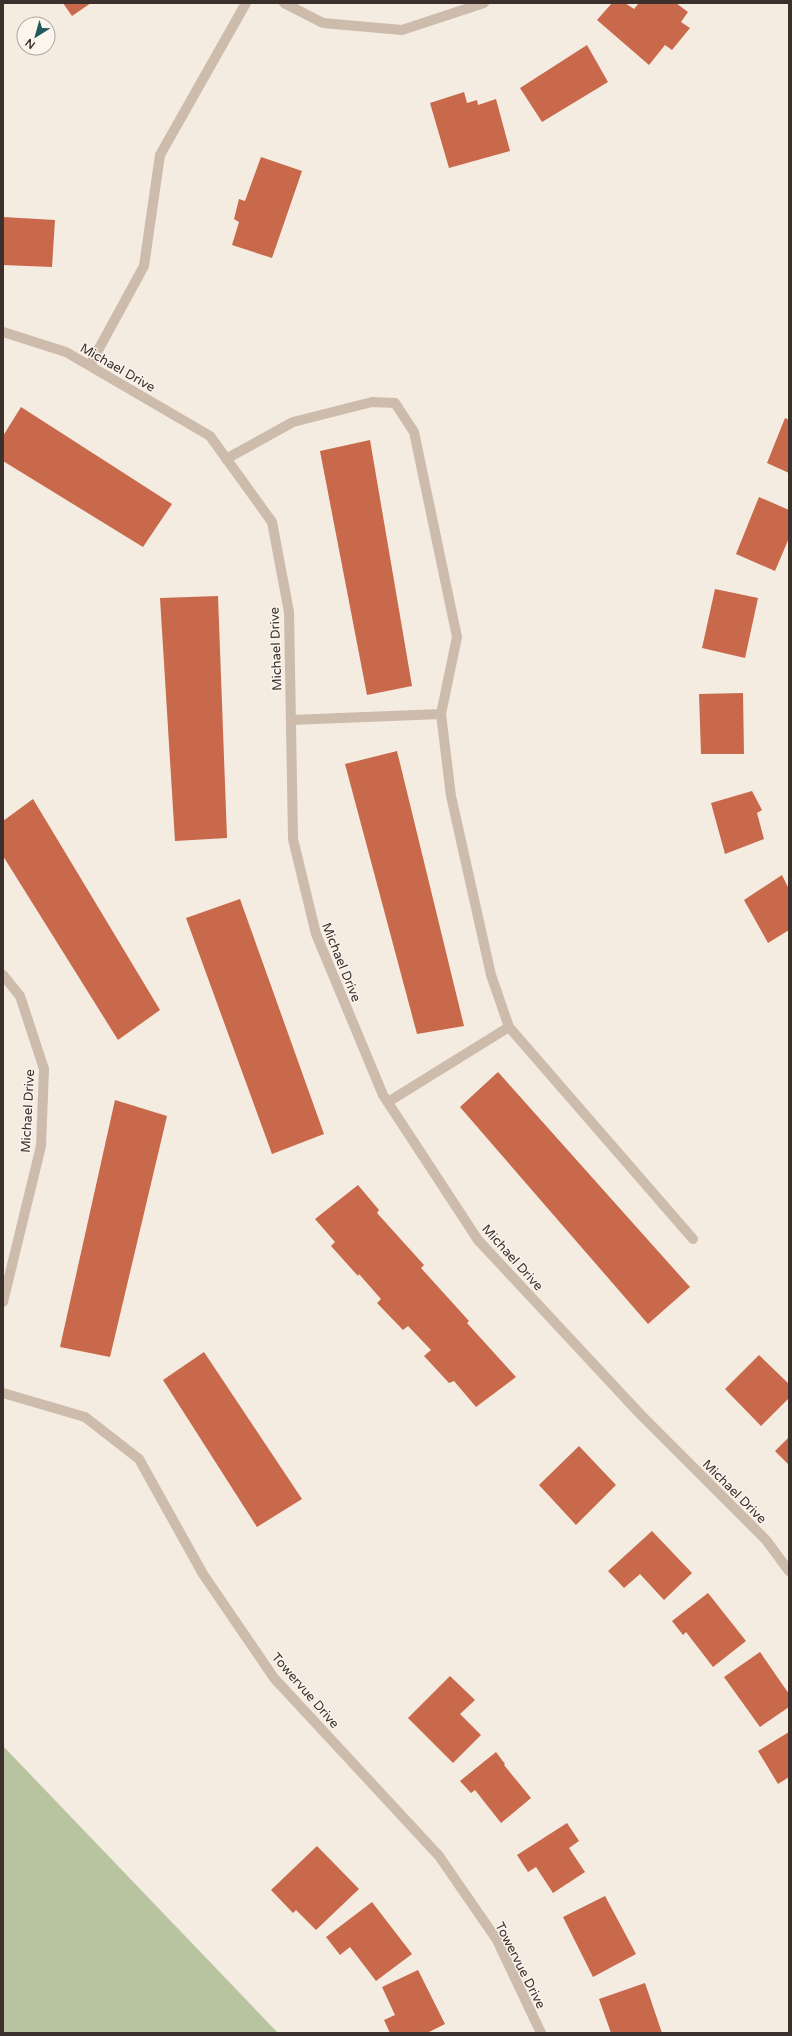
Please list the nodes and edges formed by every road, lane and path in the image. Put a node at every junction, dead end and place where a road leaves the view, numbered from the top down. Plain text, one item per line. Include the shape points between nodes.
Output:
1 (246, 3) edge
2 (284, 3) edge
3 (484, 3) edge
4 (3, 332) edge
5 (90, 365) junction
6 (226, 459) junction
7 (441, 714) junction
8 (291, 720) junction
9 (3, 975) edge
10 (509, 1027) junction
11 (388, 1102) junction
12 (693, 1239) dead end
13 (3, 1302) edge
14 (3, 1393) edge
15 (789, 1571) edge
16 (541, 2033) edge

1 - 5 street via 160,155 144,266
2 - 3 street via 323,23 402,30
4 - 5 street, Michael Drive via 66,352
5 - 6 street, Michael Drive via 210,436
6 - 7 street via 293,422 372,402 394,403 414,432 457,637
6 - 8 street, Michael Drive via 272,522 289,612
7 - 8 street
7 - 10 street via 451,796 491,975
8 - 11 street, Michael Drive via 293,839 316,934
9 - 13 street, Michael Drive via 20,996 44,1070 41,1146
10 - 11 street
10 - 12 street
11 - 15 street, Michael Drive via 478,1240 641,1415 766,1540
14 - 16 street, Towervue Drive via 85,1417 139,1459 203,1574 274,1678 439,1856 497,1940

